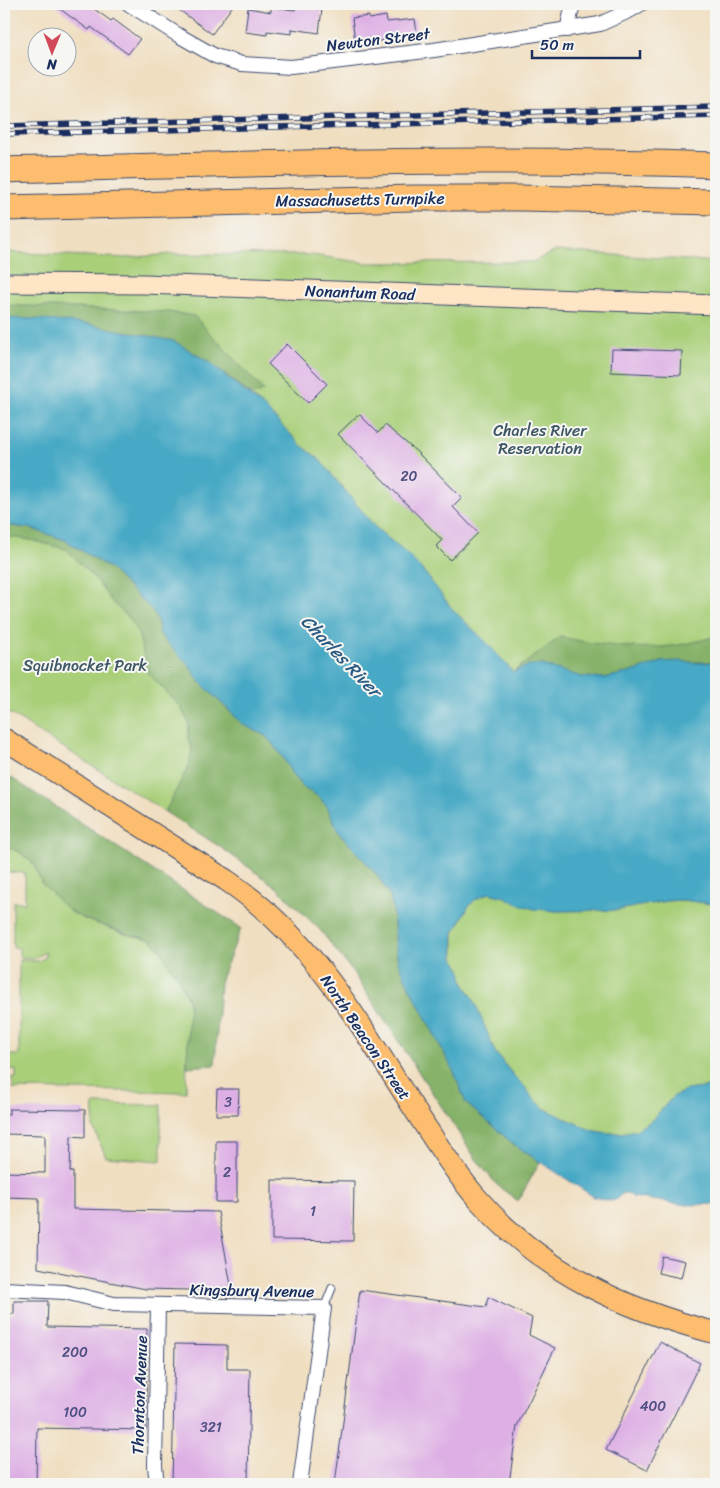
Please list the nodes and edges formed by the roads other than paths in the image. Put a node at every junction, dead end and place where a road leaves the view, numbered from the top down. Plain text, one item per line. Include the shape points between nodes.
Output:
1 (129, 4) edge
2 (573, 4) edge
3 (641, 4) edge
4 (567, 30) junction
5 (716, 165) edge
6 (4, 170) edge
7 (716, 202) edge
8 (4, 208) edge
9 (4, 283) edge
10 (716, 305) edge
11 (4, 739) edge
12 (332, 1288) dead end
13 (4, 1289) edge
14 (158, 1306) junction
15 (324, 1308) junction
16 (716, 1333) edge
17 (157, 1484) edge
18 (300, 1484) edge

1 - 4 street, Newton Street via 216,56 242,64 291,67
2 - 4 street
3 - 4 street, Newton Street via 600,24
5 - 6 highway via 449,160
7 - 8 highway, Massachusetts Turnpike via 414,198
9 - 10 main road, Nonantum Road via 144,284
11 - 16 main road, North Beacon Street via 226,880 286,928 333,985 469,1188 527,1246 566,1274 611,1298
12 - 15 lane
13 - 14 street, Kingsbury Avenue via 65,1292 114,1304
14 - 15 street, Kingsbury Avenue
14 - 17 street, Thornton Avenue
15 - 18 street, Kingsbury Avenue

